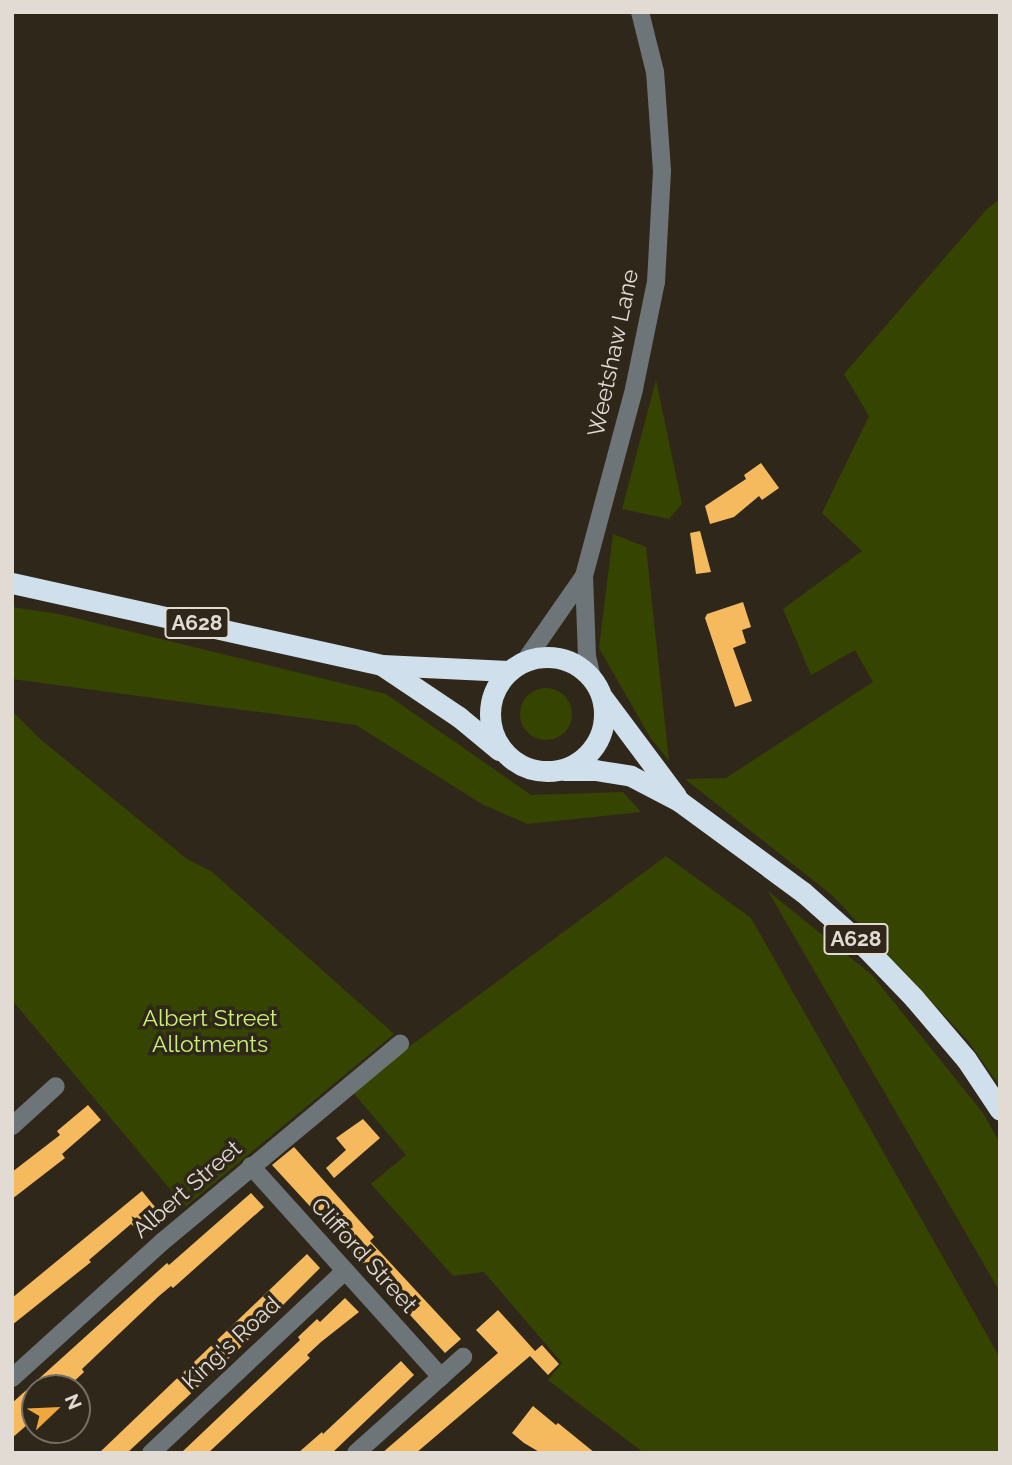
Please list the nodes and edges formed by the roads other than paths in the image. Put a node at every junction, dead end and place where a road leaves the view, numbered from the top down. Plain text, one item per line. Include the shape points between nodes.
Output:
1 (640, 12) edge
2 (584, 576) junction
3 (12, 583) edge
4 (382, 665) junction
5 (516, 666) junction
6 (597, 687) junction
7 (509, 758) junction
8 (564, 770) junction
9 (679, 801) junction
10 (400, 1044) dead end
11 (56, 1087) dead end
12 (1000, 1110) edge
13 (12, 1126) edge
14 (251, 1166) junction
15 (345, 1271) junction
16 (463, 1357) dead end
17 (441, 1377) junction
18 (12, 1378) edge
19 (150, 1453) edge
20 (356, 1453) edge

1 - 2 street, Weetshaw Lane via 655,72 662,171 656,282 634,388
2 - 5 street, Weetshaw Lane
2 - 6 street, Weetshaw Lane via 587,657
3 - 4 highway, A628
4 - 5 highway, A628
4 - 7 highway, A628
5 - 6 highway, A628 via 543,656 561,658 578,666
5 - 7 highway via 496,687 490,705 490,725
6 - 8 highway via 605,715 602,733 594,749
6 - 9 highway, A628
7 - 8 highway, A628 via 526,768
8 - 9 highway, A628 via 631,776
9 - 12 highway, A628 via 803,892 867,949 966,1059
10 - 14 street, Albert Street
11 - 13 street
14 - 15 street, Clifford Street
14 - 18 street, Albert Street
15 - 17 street, Clifford Street
15 - 19 street, King's Road
16 - 17 street
17 - 20 street

